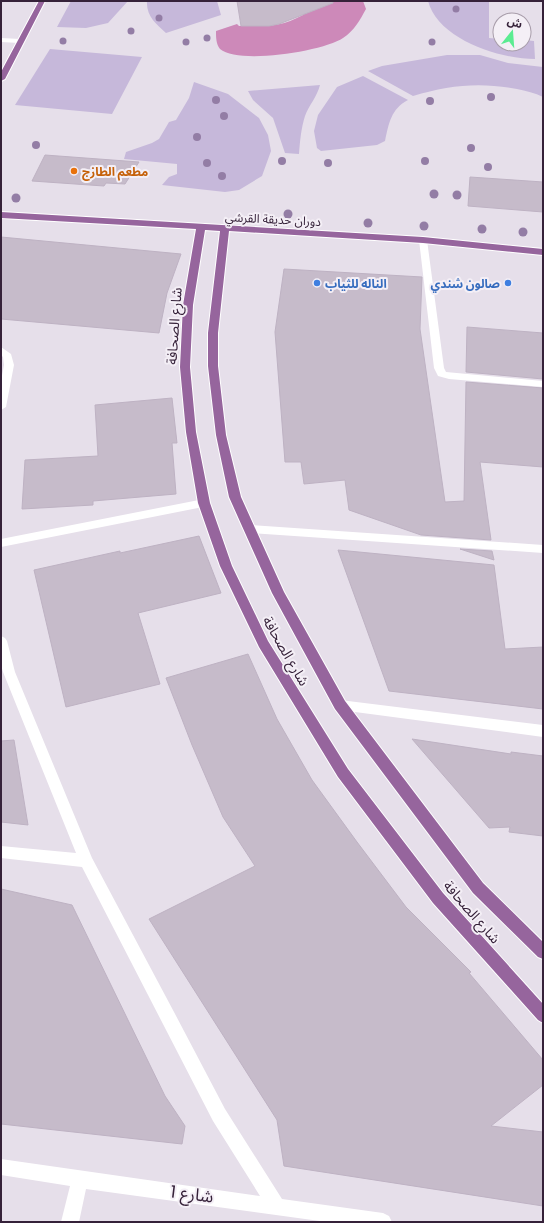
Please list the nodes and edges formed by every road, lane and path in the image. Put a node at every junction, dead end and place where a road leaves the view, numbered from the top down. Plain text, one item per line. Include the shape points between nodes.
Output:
1 (42, 1) edge
2 (1, 40) edge
3 (20, 41) junction
4 (1, 79) edge
5 (1, 215) edge
6 (201, 227) junction
7 (225, 229) junction
8 (423, 240) junction
9 (543, 252) edge
10 (1, 350) edge
11 (543, 384) edge
12 (1, 407) edge
13 (204, 503) junction
14 (250, 529) junction
15 (1, 543) edge
16 (543, 549) edge
17 (1, 641) edge
18 (340, 705) junction
19 (543, 731) edge
20 (1, 852) edge
21 (86, 861) junction
22 (543, 952) edge
23 (543, 1015) edge
24 (1, 1166) edge
25 (80, 1180) junction
26 (276, 1205) junction
27 (70, 1222) edge
28 (383, 1222) edge

1 - 3 main road
2 - 3 street
3 - 4 main road
5 - 6 main road, دوران حديقة القرشي
6 - 7 main road, دوران حديقة القرشي
6 - 13 main road, شارع الصحافة via 188,305 185,366 191,432
7 - 8 main road, دوران حديقة القرشي
7 - 14 main road, شارع الصحافة via 213,333 213,366 221,436 235,497
8 - 9 main road, دوران حديقة القرشي
8 - 11 street via 439,368 442,374
10 - 12 street via 8,356 9,365
13 - 15 street
13 - 23 main road, شارع الصحافة via 226,566 262,644 343,773 438,898
14 - 16 street
14 - 18 main road, شارع الصحافة via 278,594
17 - 21 street via 9,672
18 - 19 street
18 - 22 main road, شارع الصحافة via 478,888
20 - 21 street
21 - 26 street via 219,1115
24 - 25 street, شارع 1
25 - 26 street, شارع 1
25 - 27 street
26 - 28 street, شارع 1

